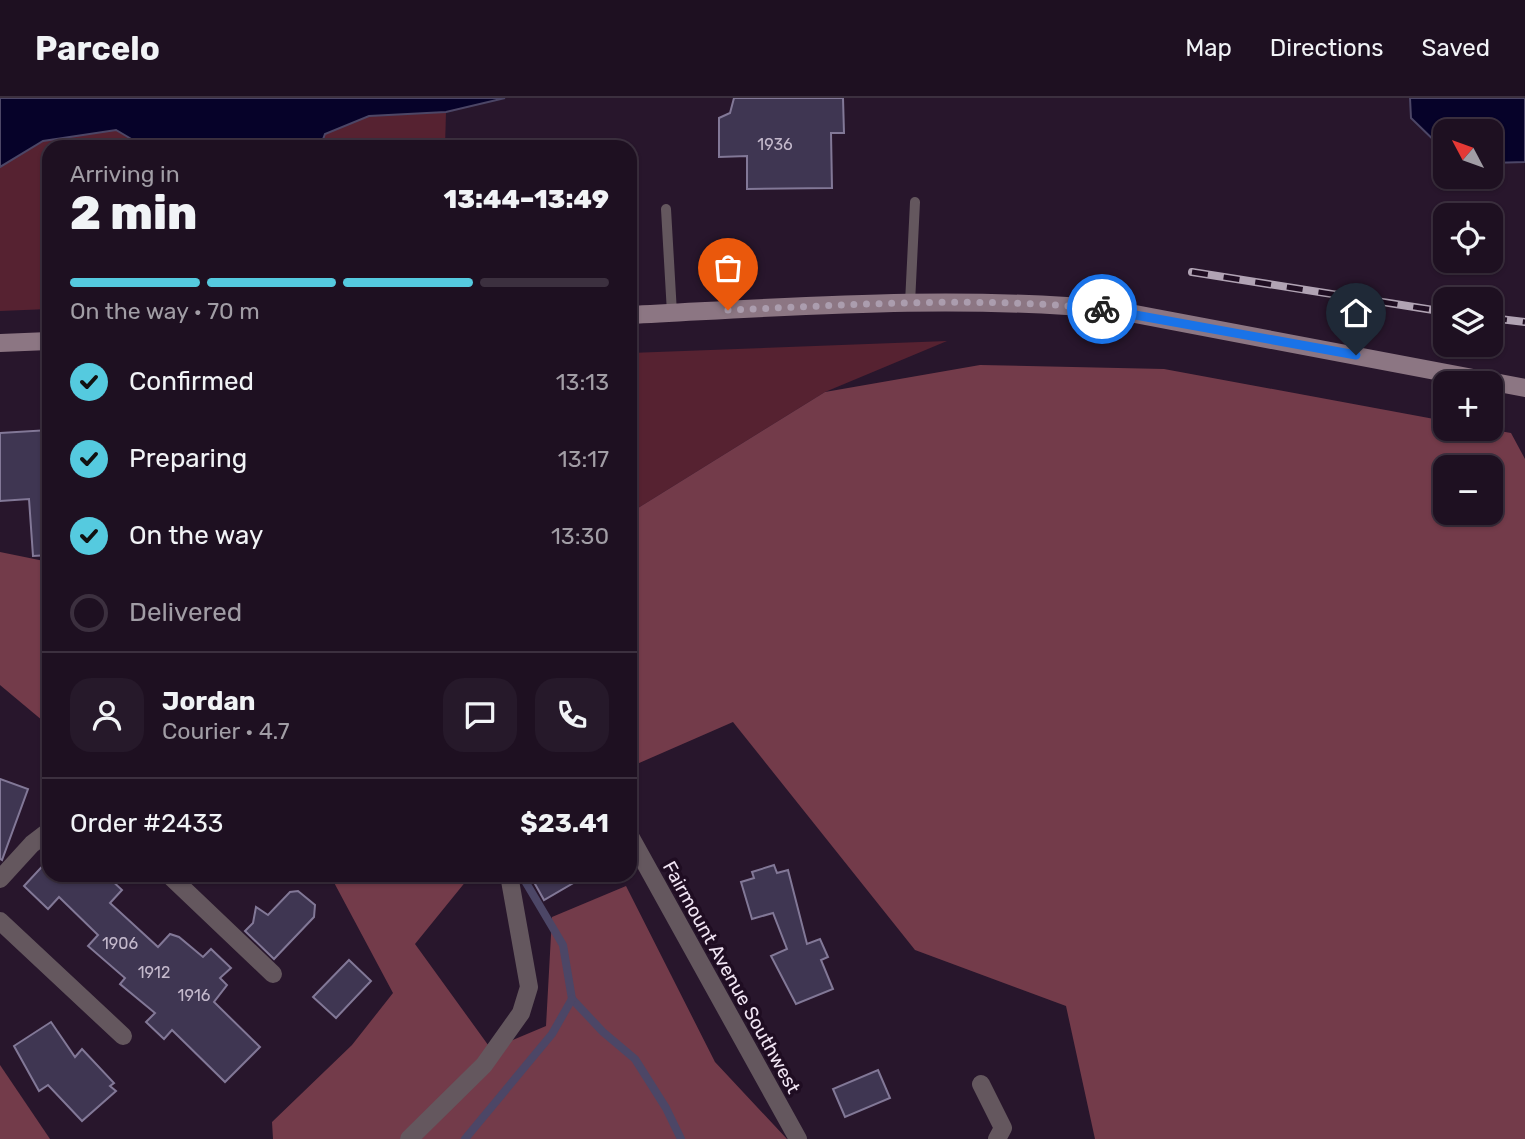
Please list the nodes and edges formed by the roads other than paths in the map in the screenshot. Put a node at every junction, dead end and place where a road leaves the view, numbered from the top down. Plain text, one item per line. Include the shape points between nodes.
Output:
1 (915, 202) dead end
2 (666, 209) dead end
3 (910, 303) junction
4 (672, 313) junction
5 (637, 315) edge
6 (42, 341) edge
7 (0, 343) edge
8 (1525, 388) edge
9 (42, 836) edge
10 (637, 849) edge
11 (0, 878) edge
12 (176, 882) edge
13 (511, 882) edge
14 (0, 921) edge
15 (273, 974) dead end
16 (123, 1036) dead end
17 (981, 1084) dead end
18 (409, 1139) edge
19 (798, 1139) edge
20 (997, 1139) edge

1 - 3 lane
2 - 4 lane
3 - 4 main road
3 - 8 main road via 1114,310
4 - 5 main road
6 - 7 main road
9 - 11 street
10 - 19 street, Fairmount Avenue Southwest
12 - 15 street
13 - 18 street via 529,988 521,1013 484,1065
14 - 16 street
17 - 20 street via 1003,1128

